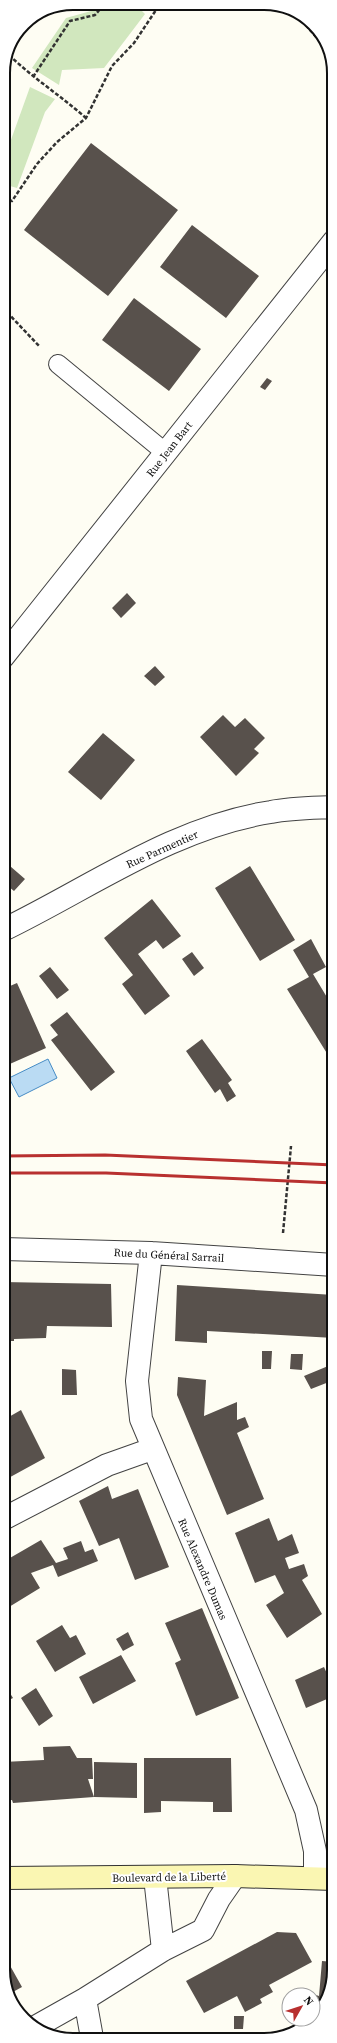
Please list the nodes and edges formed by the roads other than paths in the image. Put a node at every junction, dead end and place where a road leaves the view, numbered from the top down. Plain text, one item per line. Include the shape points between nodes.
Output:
1 (327, 250) edge
2 (58, 364) road end
3 (166, 453) junction
4 (10, 648) edge
5 (327, 808) edge
6 (10, 926) edge
7 (10, 1249) edge
8 (151, 1252) junction
9 (327, 1264) edge
10 (152, 1448) junction
11 (10, 1515) edge
12 (235, 1876) junction
13 (155, 1877) junction
14 (10, 1878) edge
15 (324, 1878) edge
16 (162, 1950) junction
17 (85, 2000) junction
18 (41, 2024) edge
19 (91, 2033) edge

1 - 3 street, Rue Jean Bart
2 - 3 lane
3 - 4 street, Rue Jean Bart
5 - 6 street, Rue Parmentier via 270,812 186,836 138,858
7 - 8 street, Rue du Général Sarrail
8 - 9 street, Rue du Général Sarrail
8 - 10 street, Rue Alexandre Dumas via 137,1381 141,1419
10 - 11 street via 107,1465
10 - 15 street, Rue Alexandre Dumas via 306,1810
12 - 13 main road, Boulevard de la Liberté
12 - 15 main road, Boulevard de la Liberté
12 - 16 street via 219,1899 203,1930
13 - 14 main road, Boulevard de la Liberté
13 - 16 street
16 - 17 street
17 - 18 street
17 - 19 street

